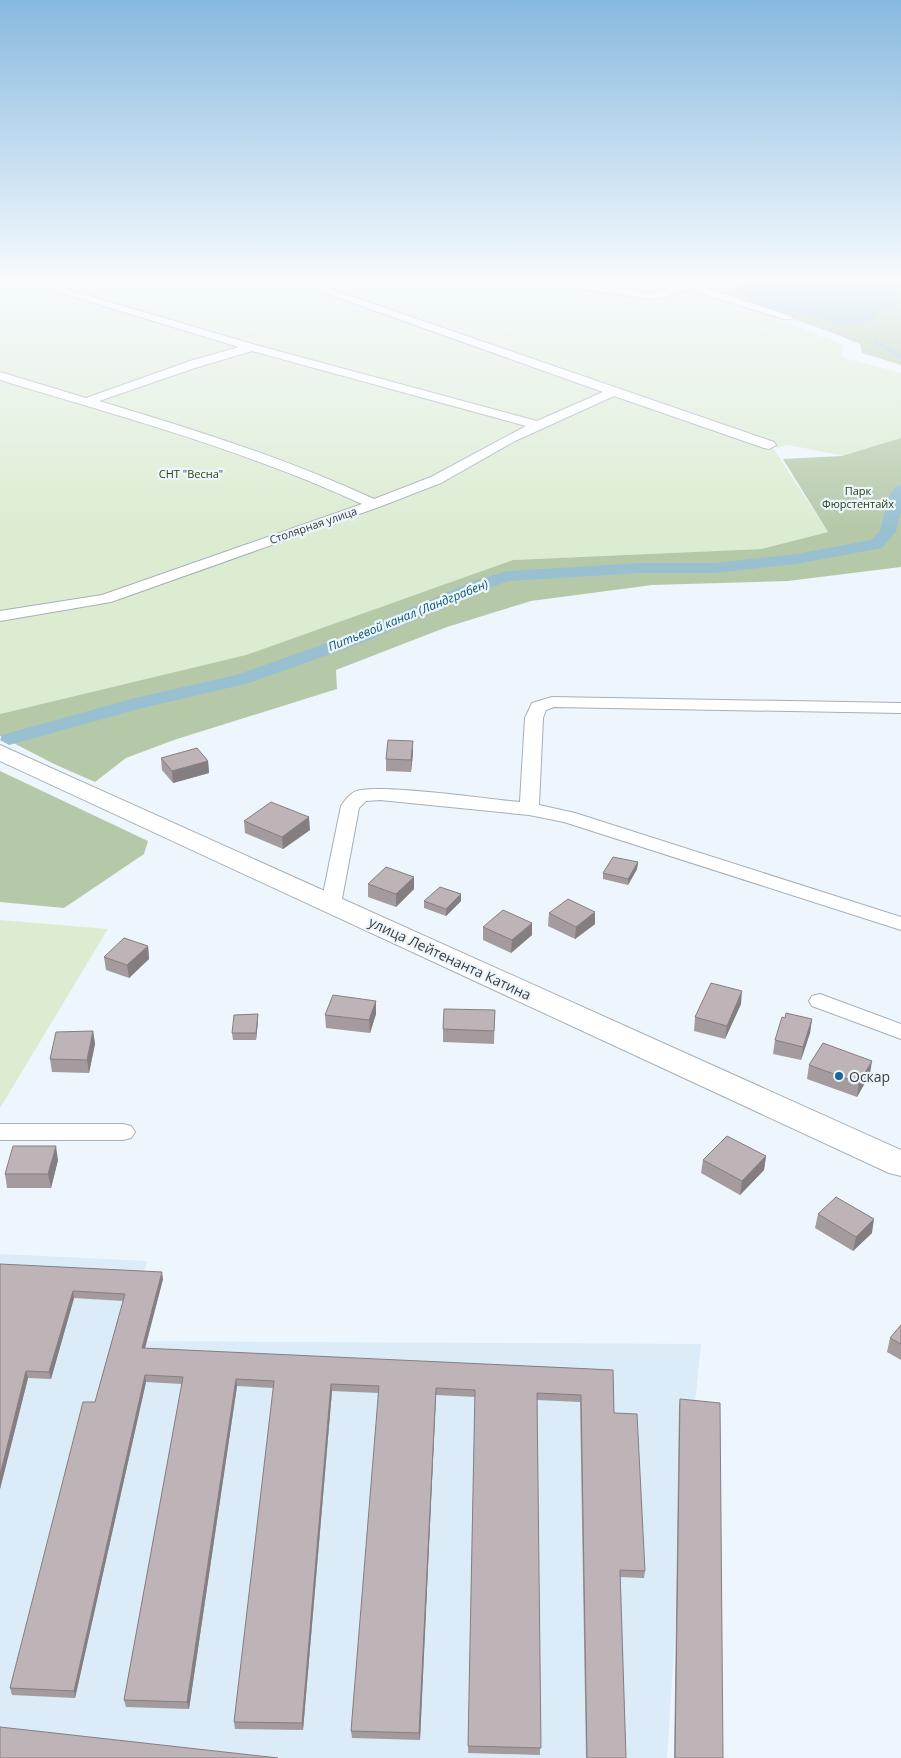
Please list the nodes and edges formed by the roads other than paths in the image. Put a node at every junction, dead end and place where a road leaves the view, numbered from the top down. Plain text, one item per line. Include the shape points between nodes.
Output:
1 (191, 365) edge
2 (318, 365) edge
3 (535, 365) edge
4 (0, 376) edge
5 (612, 392) junction
6 (86, 402) junction
7 (537, 425) junction
8 (769, 445) dead end
9 (374, 504) junction
10 (0, 616) edge
11 (901, 708) edge
12 (4, 756) edge
13 (529, 809) junction
14 (332, 904) junction
15 (901, 924) edge
16 (820, 1001) dead end
17 (901, 1032) edge
18 (0, 1132) edge
19 (124, 1132) dead end
20 (901, 1164) edge

1 - 6 street
2 - 7 street
3 - 5 street
4 - 6 street
5 - 7 street, Столярная улица
5 - 8 street
6 - 9 street via 315,477
7 - 9 street, Столярная улица via 436,480
9 - 10 street, Столярная улица via 105,600
11 - 13 street via 552,702 538,707 534,718
12 - 14 street, улица Лейтенанта Катина
13 - 14 street via 380,794 361,796 350,806
13 - 15 street via 568,817
14 - 20 street, улица Лейтенанта Катина
16 - 17 street
18 - 19 street

